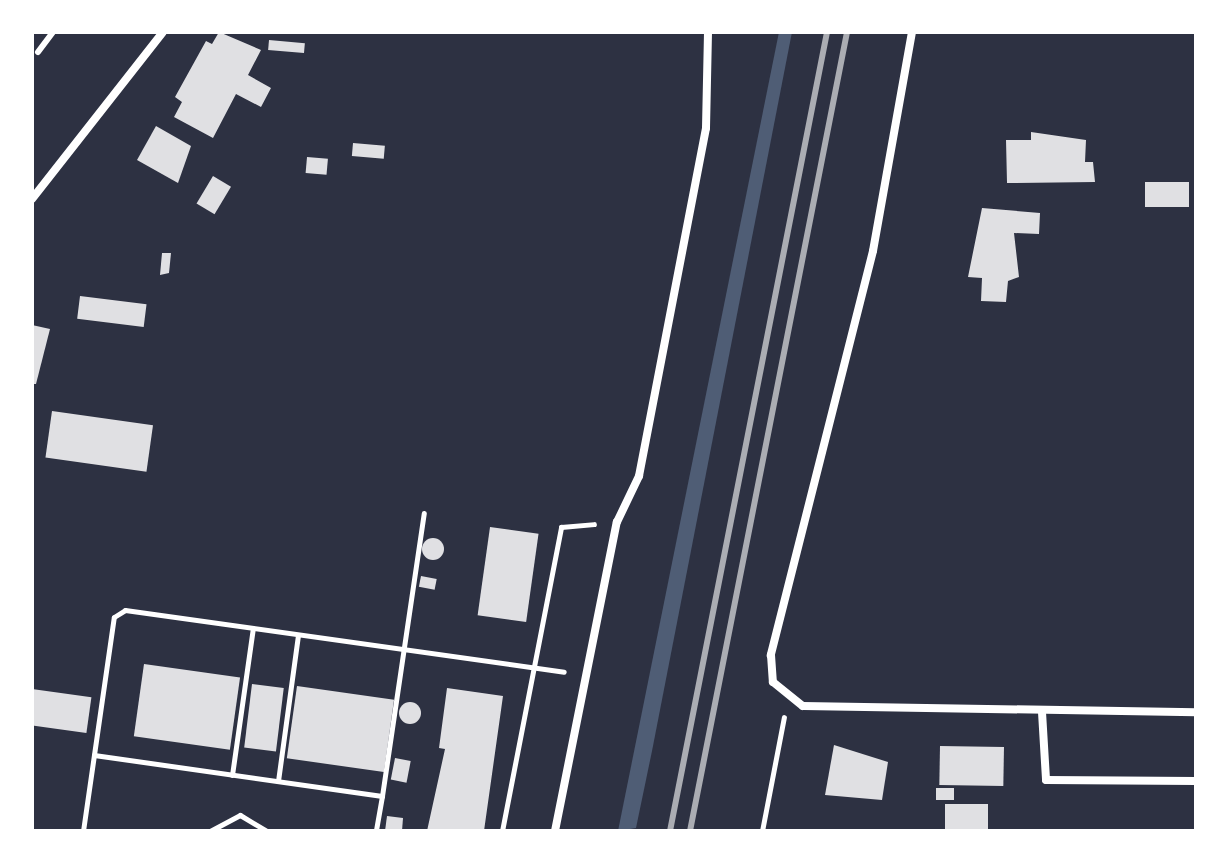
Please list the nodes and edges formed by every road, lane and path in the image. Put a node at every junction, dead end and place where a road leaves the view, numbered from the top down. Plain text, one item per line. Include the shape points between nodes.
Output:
1 (53, 32) edge
2 (163, 32) edge
3 (708, 32) edge
4 (912, 32) edge
5 (38, 52) dead end
6 (32, 199) edge
7 (424, 513) dead end
8 (617, 522) junction
9 (253, 628) junction
10 (298, 635) junction
11 (407, 650) junction
12 (533, 667) junction
13 (585, 675) junction
14 (788, 701) junction
15 (1042, 712) junction
16 (1196, 712) edge
17 (94, 755) junction
18 (232, 775) junction
19 (278, 781) junction
20 (1196, 781) edge
21 (382, 796) junction
22 (83, 831) edge
23 (210, 831) edge
24 (267, 831) edge
25 (376, 831) edge
26 (502, 831) edge
27 (555, 831) edge
28 (762, 831) edge

1 - 5 lane
2 - 6 street
3 - 8 street via 706,128 639,476
4 - 14 street via 873,251 771,655 773,682
7 - 11 path
8 - 12 path via 561,527
8 - 13 street
9 - 10 path
9 - 17 path via 125,610 114,617
9 - 18 path
10 - 11 path
10 - 19 path
11 - 12 path
11 - 21 path
12 - 13 path
12 - 26 path
13 - 27 street
14 - 15 street
14 - 28 path
15 - 16 street
15 - 20 street via 1046,780
17 - 18 path
17 - 22 path
18 - 19 path
19 - 21 path
21 - 25 path
23 - 24 path via 240,815

